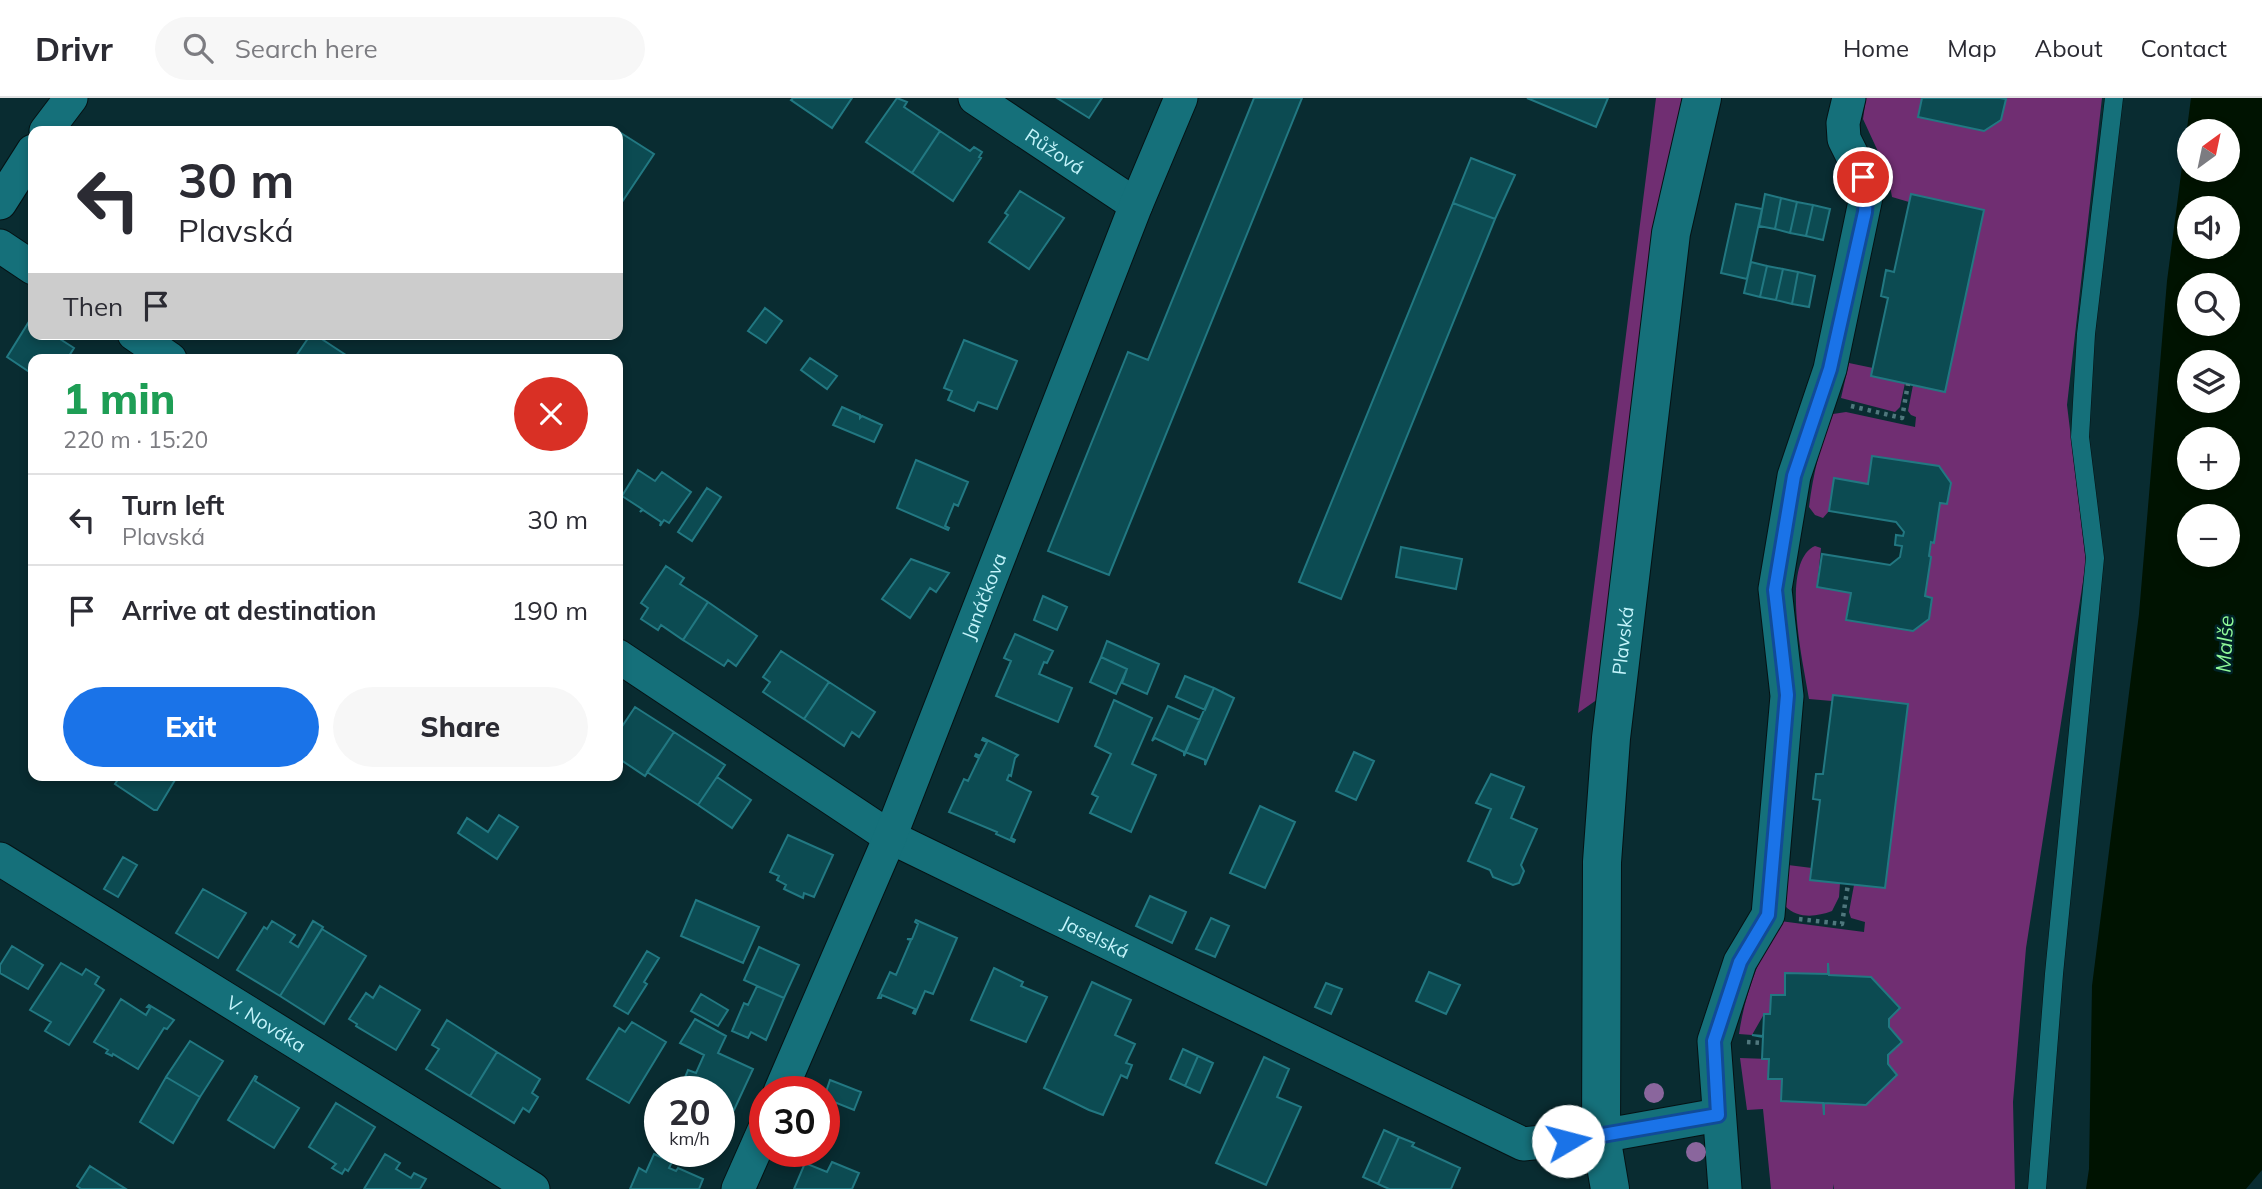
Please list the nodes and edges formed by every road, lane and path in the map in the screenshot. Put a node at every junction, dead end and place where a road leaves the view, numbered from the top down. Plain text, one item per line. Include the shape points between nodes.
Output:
1 (71, 98) edge
2 (975, 98) edge
3 (1181, 98) edge
4 (1702, 98) edge
5 (1849, 98) edge
6 (2114, 98) edge
7 (50, 126) edge
8 (28, 158) edge
9 (0, 203) edge
10 (1136, 205) junction
11 (0, 246) edge
12 (28, 265) edge
13 (143, 340) edge
14 (163, 354) edge
15 (1908, 384) dead end
16 (1820, 399) junction
17 (623, 659) edge
18 (890, 837) junction
19 (0, 859) edge
20 (1848, 884) dead end
21 (1768, 915) junction
22 (787, 1076) edge
23 (1718, 1115) junction
24 (1601, 1136) junction
25 (749, 1164) edge
26 (533, 1189) edge
27 (738, 1189) edge
28 (1610, 1189) edge
29 (1725, 1189) edge
30 (2037, 1189) edge

1 - 7 street
2 - 10 street, Růžová
3 - 10 street, Janáčkova
4 - 24 street, Plavská via 1671,233 1611,738 1602,862
5 - 16 street via 1844,139 1863,177 1866,197
6 - 30 lane via 2086,334 2080,437 2095,558
8 - 9 street
10 - 18 street, Janáčkova
11 - 12 street
13 - 14 street
15 - 16 path via 1902,418
16 - 21 street via 1794,476 1775,590 1787,695
17 - 18 street, Jaselská
18 - 22 street, Janáčkova
18 - 24 street, Jaselská via 1523,1144
19 - 26 street, V. Nováka
20 - 21 path via 1842,924
21 - 23 street via 1740,962 1714,1041
23 - 24 street, Jaselská
23 - 29 street
24 - 28 street, Plavská
25 - 27 street

